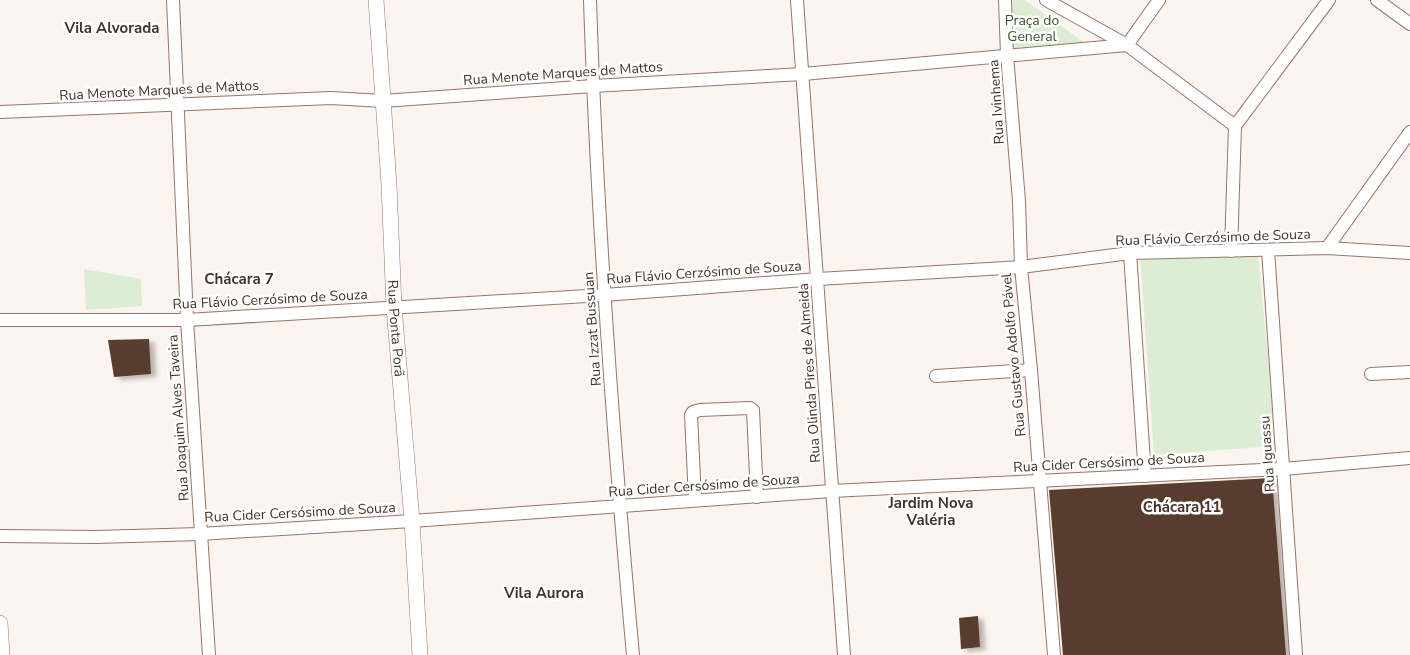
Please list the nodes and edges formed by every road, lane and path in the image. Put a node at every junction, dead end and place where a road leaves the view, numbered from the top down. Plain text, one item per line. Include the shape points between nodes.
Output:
1 (173, 0) edge
2 (376, 0) edge
3 (590, 0) edge
4 (797, 0) edge
5 (1005, 0) edge
6 (1046, 0) edge
7 (1159, 0) edge
8 (1329, 0) edge
9 (1377, 0) edge
10 (1410, 24) edge
11 (1127, 45) junction
12 (1007, 54) junction
13 (803, 74) junction
14 (593, 86) junction
15 (383, 100) junction
16 (177, 104) junction
17 (0, 112) edge
18 (1235, 126) junction
19 (1410, 132) edge
20 (1019, 201) joint
21 (1327, 248) junction
22 (1268, 250) junction
23 (1231, 251) junction
24 (1130, 253) junction
25 (1410, 253) edge
26 (1021, 267) junction
27 (818, 279) junction
28 (604, 295) junction
29 (394, 307) junction
30 (0, 320) edge
31 (187, 320) junction
32 (1031, 370) junction
33 (1410, 372) edge
34 (1371, 374) dead end
35 (936, 376) dead end
36 (1410, 458) edge
37 (1284, 469) junction
38 (1144, 476) junction
39 (1039, 480) junction
40 (831, 491) junction
41 (757, 496) junction
42 (695, 500) junction
43 (620, 506) junction
44 (412, 521) junction
45 (200, 534) junction
46 (0, 536) edge
47 (0, 623) edge
48 (2, 655) edge
49 (208, 655) edge
50 (420, 655) edge
51 (633, 655) edge
52 (844, 655) edge
53 (1054, 655) edge
54 (1296, 655) edge

1 - 16 street, Rua Joaquim Alves Taveira
2 - 15 street, Rua Ponta Porã
3 - 14 street, Rua Izzat Bussuan
4 - 13 street, Rua Olinda Pires de Almeida
5 - 12 street, Rua Ivinhema
6 - 11 street
7 - 11 street
8 - 18 street
9 - 10 street
11 - 12 street, Rua Menote Marques de Mattos
11 - 18 street
12 - 13 street, Rua Menote Marques de Mattos
12 - 20 street, Rua Ivinhema
13 - 14 street, Rua Menote Marques de Mattos
13 - 27 street, Rua Olinda Pires de Almeida
14 - 15 street, Rua Menote Marques de Mattos
14 - 28 street, Rua Izzat Bussuan
15 - 16 street, Rua Menote Marques de Mattos via 331,98
15 - 29 street, Rua Ponta Porã
16 - 17 street, Rua Menote Marques de Mattos
16 - 31 street, Rua Joaquim Alves Taveira
18 - 23 street
19 - 21 street
20 - 26 street, Rua Gustavo Adolfo Pável
21 - 22 street, Rua Flávio Cerzósimo de Souza
21 - 25 street, Rua Flávio Cerzósimo de Souza
22 - 23 street, Rua Flávio Cerzósimo de Souza
22 - 37 street, Rua Iguassu
23 - 24 street, Rua Flávio Cerzósimo de Souza
24 - 26 street, Rua Flávio Cerzósimo de Souza
24 - 38 street
26 - 27 street, Rua Flávio Cerzósimo de Souza
26 - 32 street, Rua Gustavo Adolfo Pável
27 - 28 street, Rua Flávio Cerzósimo de Souza
27 - 40 street, Rua Olinda Pires de Almeida
28 - 29 street, Rua Flávio Cerzósimo de Souza
28 - 43 street, Rua Izzat Bussuan
29 - 31 street, Rua Flávio Cerzósimo de Souza
29 - 44 street, Rua Ponta Porã
30 - 31 street, Rua Flávio Cerzósimo de Souza
31 - 45 street, Rua Joaquim Alves Taveira
32 - 35 street
32 - 39 street, Rua Gustavo Adolfo Pável
33 - 34 street
36 - 37 street, Rua Cider Cersósimo de Souza
37 - 38 street, Rua Cider Cersósimo de Souza
37 - 54 street, Rua Iguassu
38 - 39 street, Rua Cider Cersósimo de Souza
39 - 40 street, Rua Cider Cersósimo de Souza
39 - 53 street, Rua Gustavo Adolfo Pável
40 - 41 street, Rua Cider Cersósimo de Souza
40 - 52 street, Rua Olinda Pires de Almeida
41 - 42 street, Rua Cider Cersósimo de Souza
41 - 42 street via 753,410 700,410 691,415
42 - 43 street, Rua Cider Cersósimo de Souza
43 - 44 street, Rua Cider Cersósimo de Souza
43 - 51 street, Rua Izzat Bussuan
44 - 45 street, Rua Cider Cersósimo de Souza
44 - 50 street, Rua Ponta Porã
45 - 46 street, Rua Cider Cersósimo de Souza
45 - 49 street, Rua Joaquim Alves Taveira
47 - 48 street

